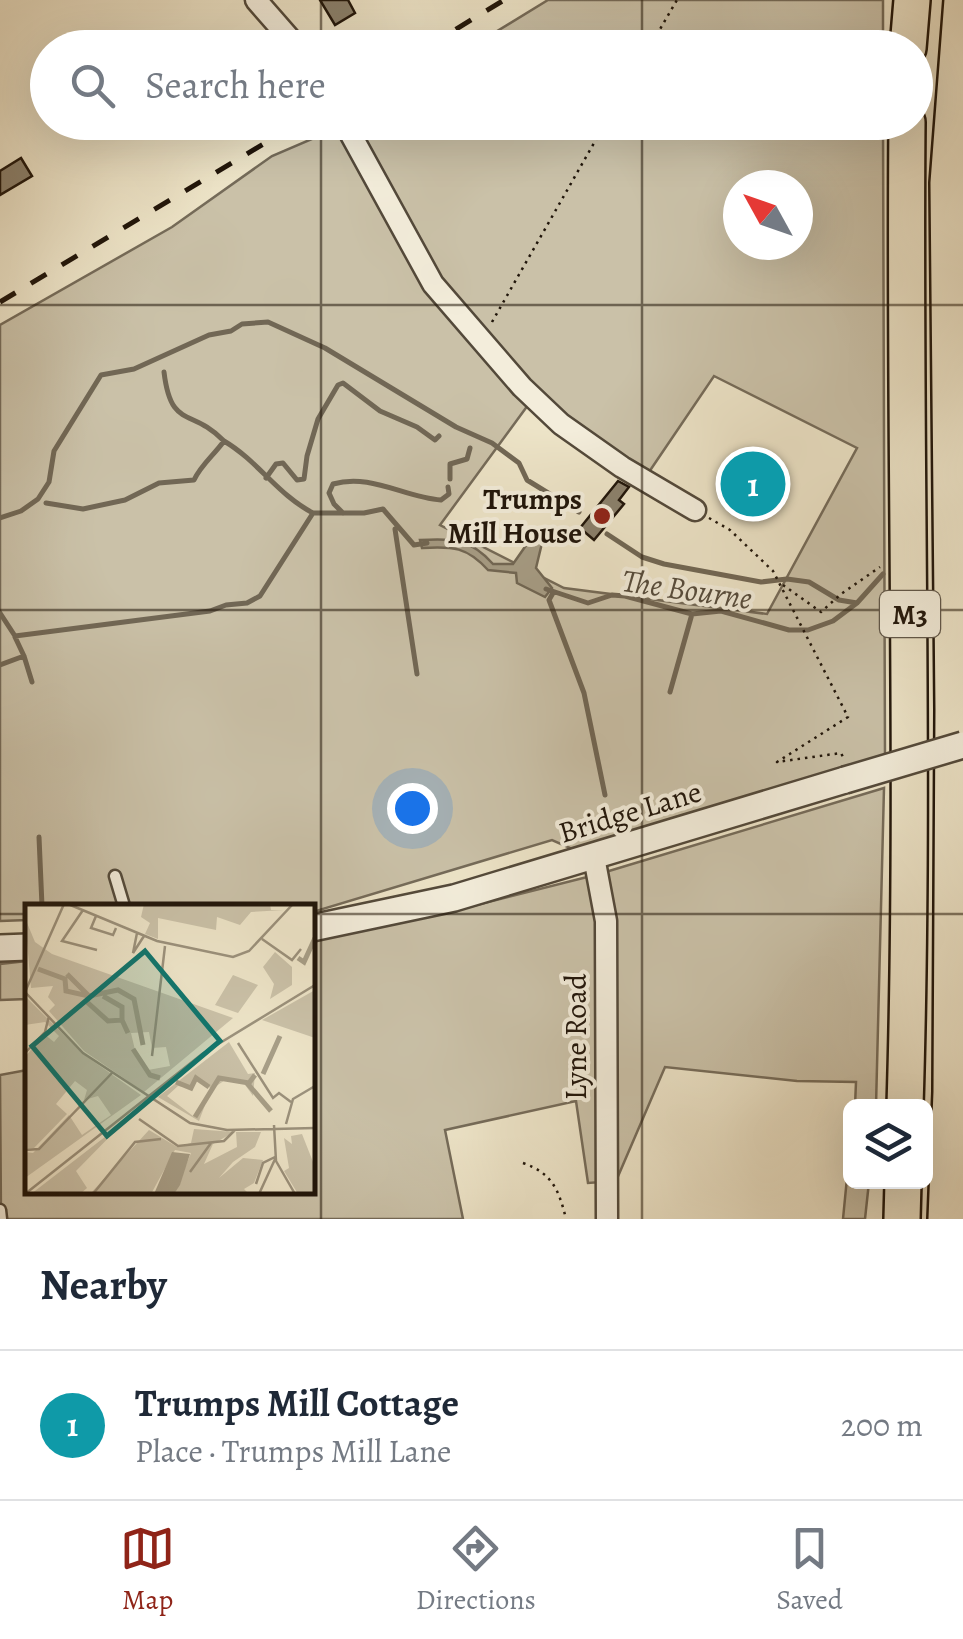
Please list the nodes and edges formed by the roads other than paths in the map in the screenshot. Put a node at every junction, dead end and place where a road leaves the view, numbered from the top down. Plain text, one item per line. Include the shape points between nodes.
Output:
1 (256, 0) edge
2 (912, 0) edge
3 (962, 0) edge
4 (282, 30) edge
5 (910, 30) edge
6 (354, 140) edge
7 (907, 140) edge
8 (695, 510) road end
9 (963, 745) edge
10 (594, 857) junction
11 (115, 876) dead end
12 (123, 904) edge
13 (315, 927) edge
14 (25, 947) edge
15 (0, 948) edge
16 (905, 1099) edge
17 (903, 1189) edge
18 (0, 1210) edge
19 (1, 1219) edge
20 (607, 1219) edge
21 (902, 1219) edge
22 (946, 1219) edge

1 - 4 street
2 - 5 highway
3 - 22 highway, M3 via 948,184 953,709
6 - 8 street via 433,284 482,341 560,424
7 - 16 highway, M3
9 - 10 street, Bridge Lane, bridge
10 - 13 street, Bridge Lane via 454,898
10 - 20 street, Lyne Road via 606,922
11 - 12 lane
14 - 15 street
17 - 21 highway
18 - 19 lane

